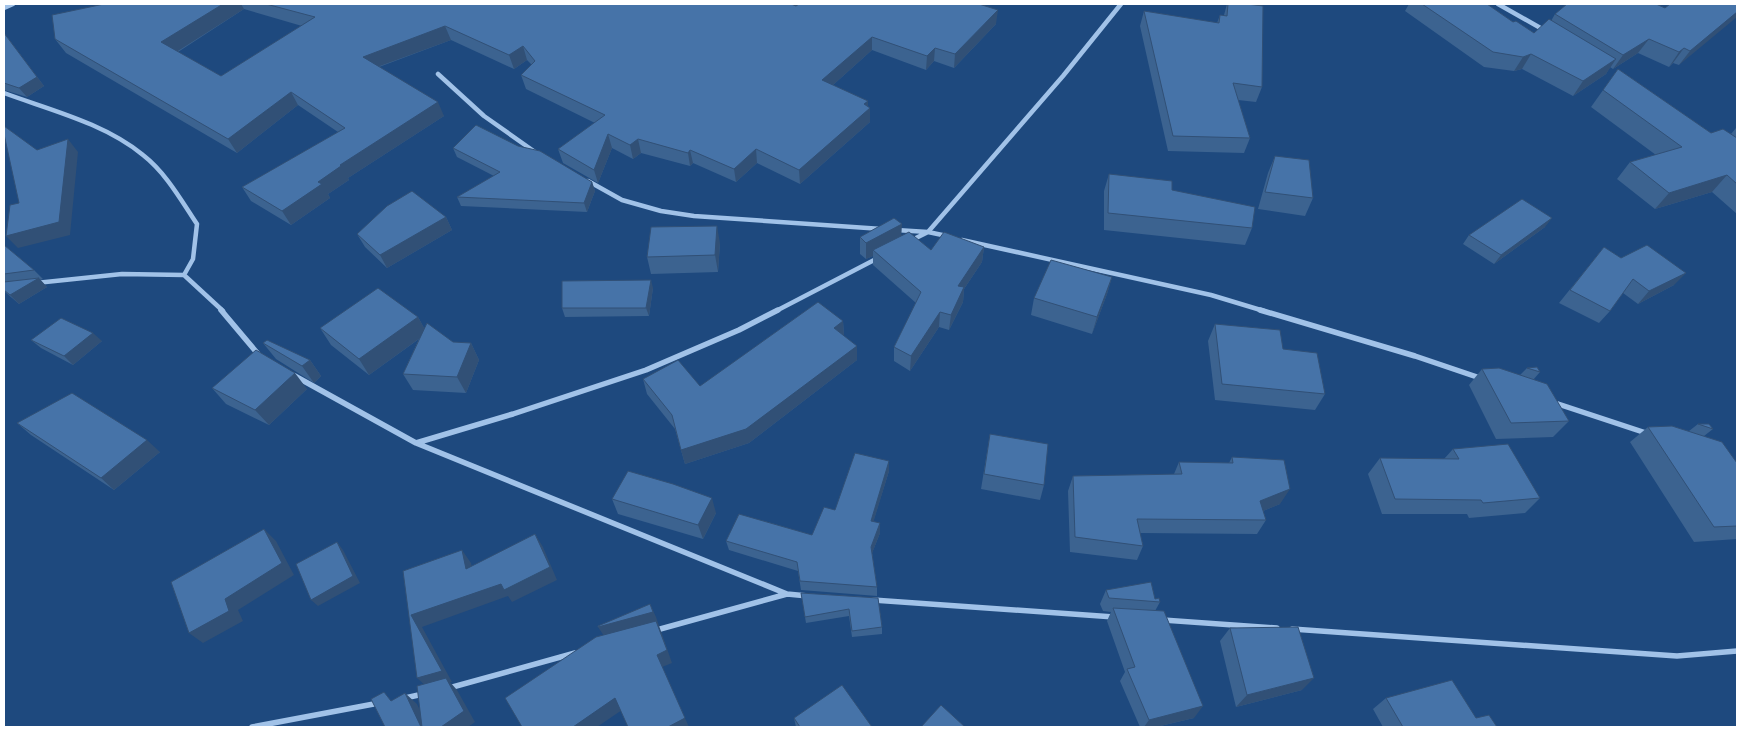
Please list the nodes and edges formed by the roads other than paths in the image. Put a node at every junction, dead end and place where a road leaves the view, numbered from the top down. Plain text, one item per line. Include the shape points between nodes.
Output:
1 (13, 4) edge
2 (1121, 4) edge
3 (1498, 4) edge
4 (4, 8) edge
5 (1545, 31) edge
6 (438, 74) dead end
7 (4, 93) edge
8 (541, 155) edge
9 (581, 178) edge
10 (928, 232) junction
11 (903, 245) edge
12 (887, 254) edge
13 (184, 275) junction
14 (30, 284) edge
15 (265, 358) edge
16 (290, 373) edge
17 (1491, 382) edge
18 (1548, 401) edge
19 (1652, 435) edge
20 (416, 443) junction
21 (787, 594) junction
22 (817, 596) edge
23 (866, 600) edge
24 (1124, 618) edge
25 (1153, 620) edge
26 (646, 633) edge
27 (1737, 651) edge
28 (580, 652) edge
29 (439, 690) edge
30 (429, 693) edge
31 (401, 698) edge
32 (383, 702) edge
33 (252, 727) edge

1 - 4 street
2 - 10 street
3 - 5 street
6 - 8 street via 485,118
7 - 13 street via 94,128 135,149 161,173 197,224 193,259
9 - 10 street via 622,200 694,216
10 - 11 street
10 - 17 street via 1211,295
12 - 20 street via 739,330 646,370
13 - 14 street via 122,274
13 - 15 street via 225,313 257,353
16 - 20 street
18 - 19 street
20 - 21 street
21 - 22 street
21 - 26 street
23 - 24 street
25 - 27 street via 1677,656
28 - 29 street
30 - 31 street
32 - 33 street

